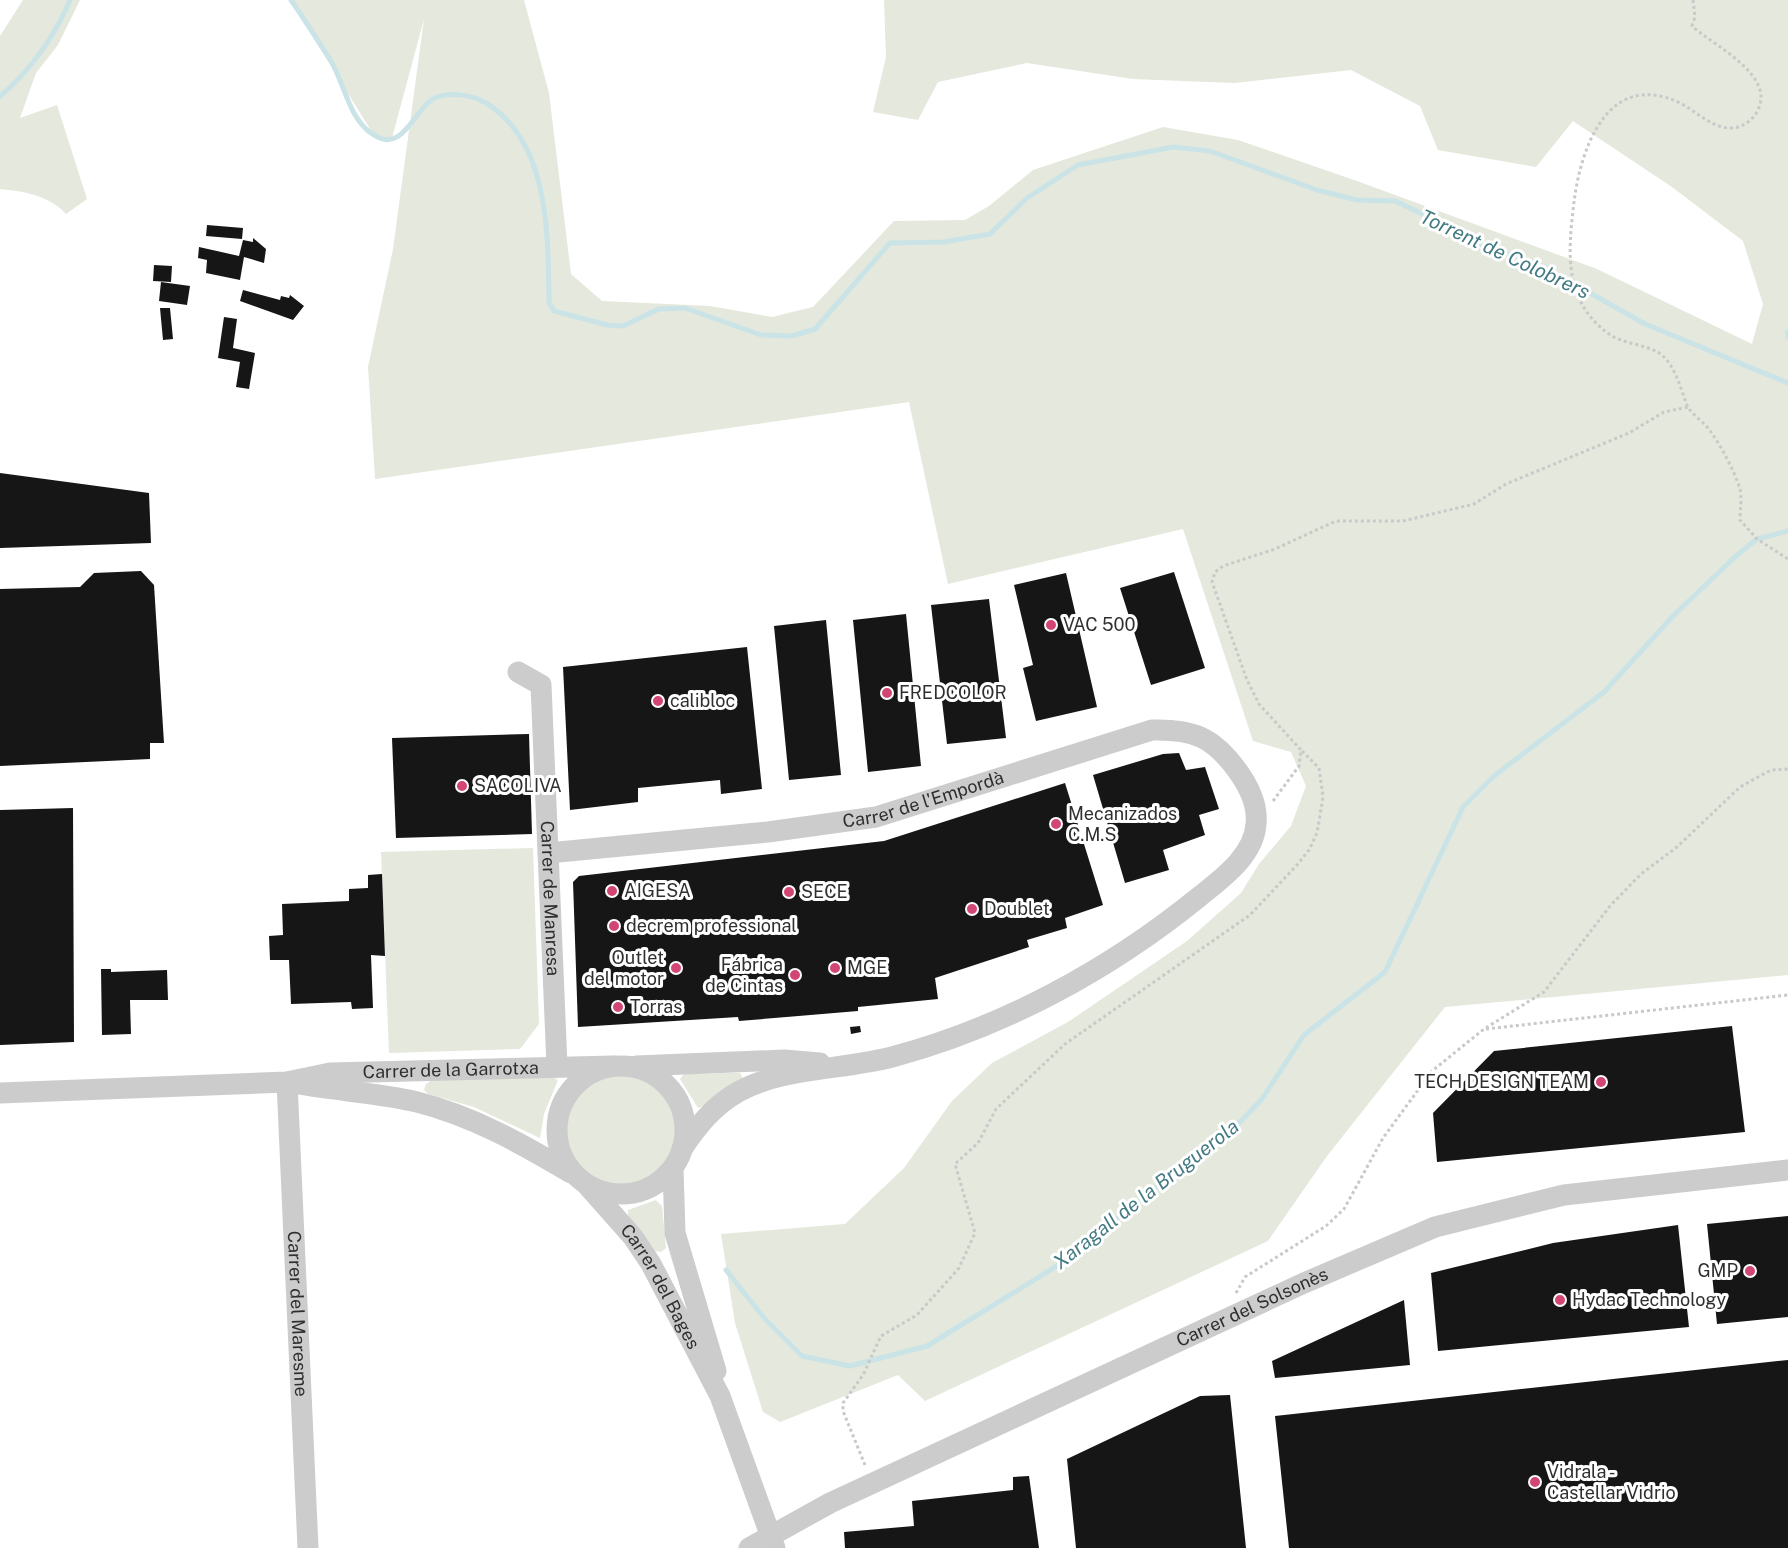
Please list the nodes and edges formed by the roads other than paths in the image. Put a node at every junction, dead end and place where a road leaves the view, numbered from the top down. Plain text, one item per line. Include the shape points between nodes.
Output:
1 (518, 672) dead end
2 (1255, 813) joint
3 (548, 853) junction
4 (556, 1066) junction
5 (851, 1066) junction
6 (623, 1067) junction
7 (287, 1082) junction
8 (0, 1093) edge
9 (677, 1159) junction
10 (1788, 1170) edge
11 (582, 1181) junction
12 (720, 1395) junction
13 (773, 1542) edge
14 (308, 1548) edge
15 (749, 1548) edge

1 - 3 street, Carrer de Manresa via 541,685
2 - 3 street, Carrer de l'Empordà via 1240,774 1220,749 1189,732 1152,730 876,816 768,832
2 - 5 street, Carrer de la Garrotxa via 1246,852 1224,876 1118,957 1034,1003 954,1037
3 - 4 street, Carrer de Manresa
4 - 6 street, Carrer de la Garrotxa
4 - 7 street, Carrer de la Garrotxa via 330,1073
5 - 6 street, Carrer de la Garrotxa via 784,1060
5 - 9 street, Carrer de la Garrotxa via 784,1077 738,1092 700,1122
6 - 9 street via 649,1072 675,1097 685,1131
6 - 11 street via 596,1071 580,1080 560,1109 558,1145 565,1162
7 - 8 street, Carrer de la Garrotxa
7 - 11 street, Carrer de la Garrotxa via 385,1096 453,1113 510,1138
7 - 14 street, Carrer del Maresme
9 - 11 street via 649,1188 634,1193 602,1192
9 - 12 street, Carrer del Bages via 675,1233 714,1359
10 - 13 street, Carrer del Solsonès via 1564,1194 1461,1219 1376,1250 830,1503
11 - 12 street, Carrer del Bages via 633,1237 651,1264
12 - 13 street, Carrer del Bages
13 - 15 street, Carrer del Solsonès

